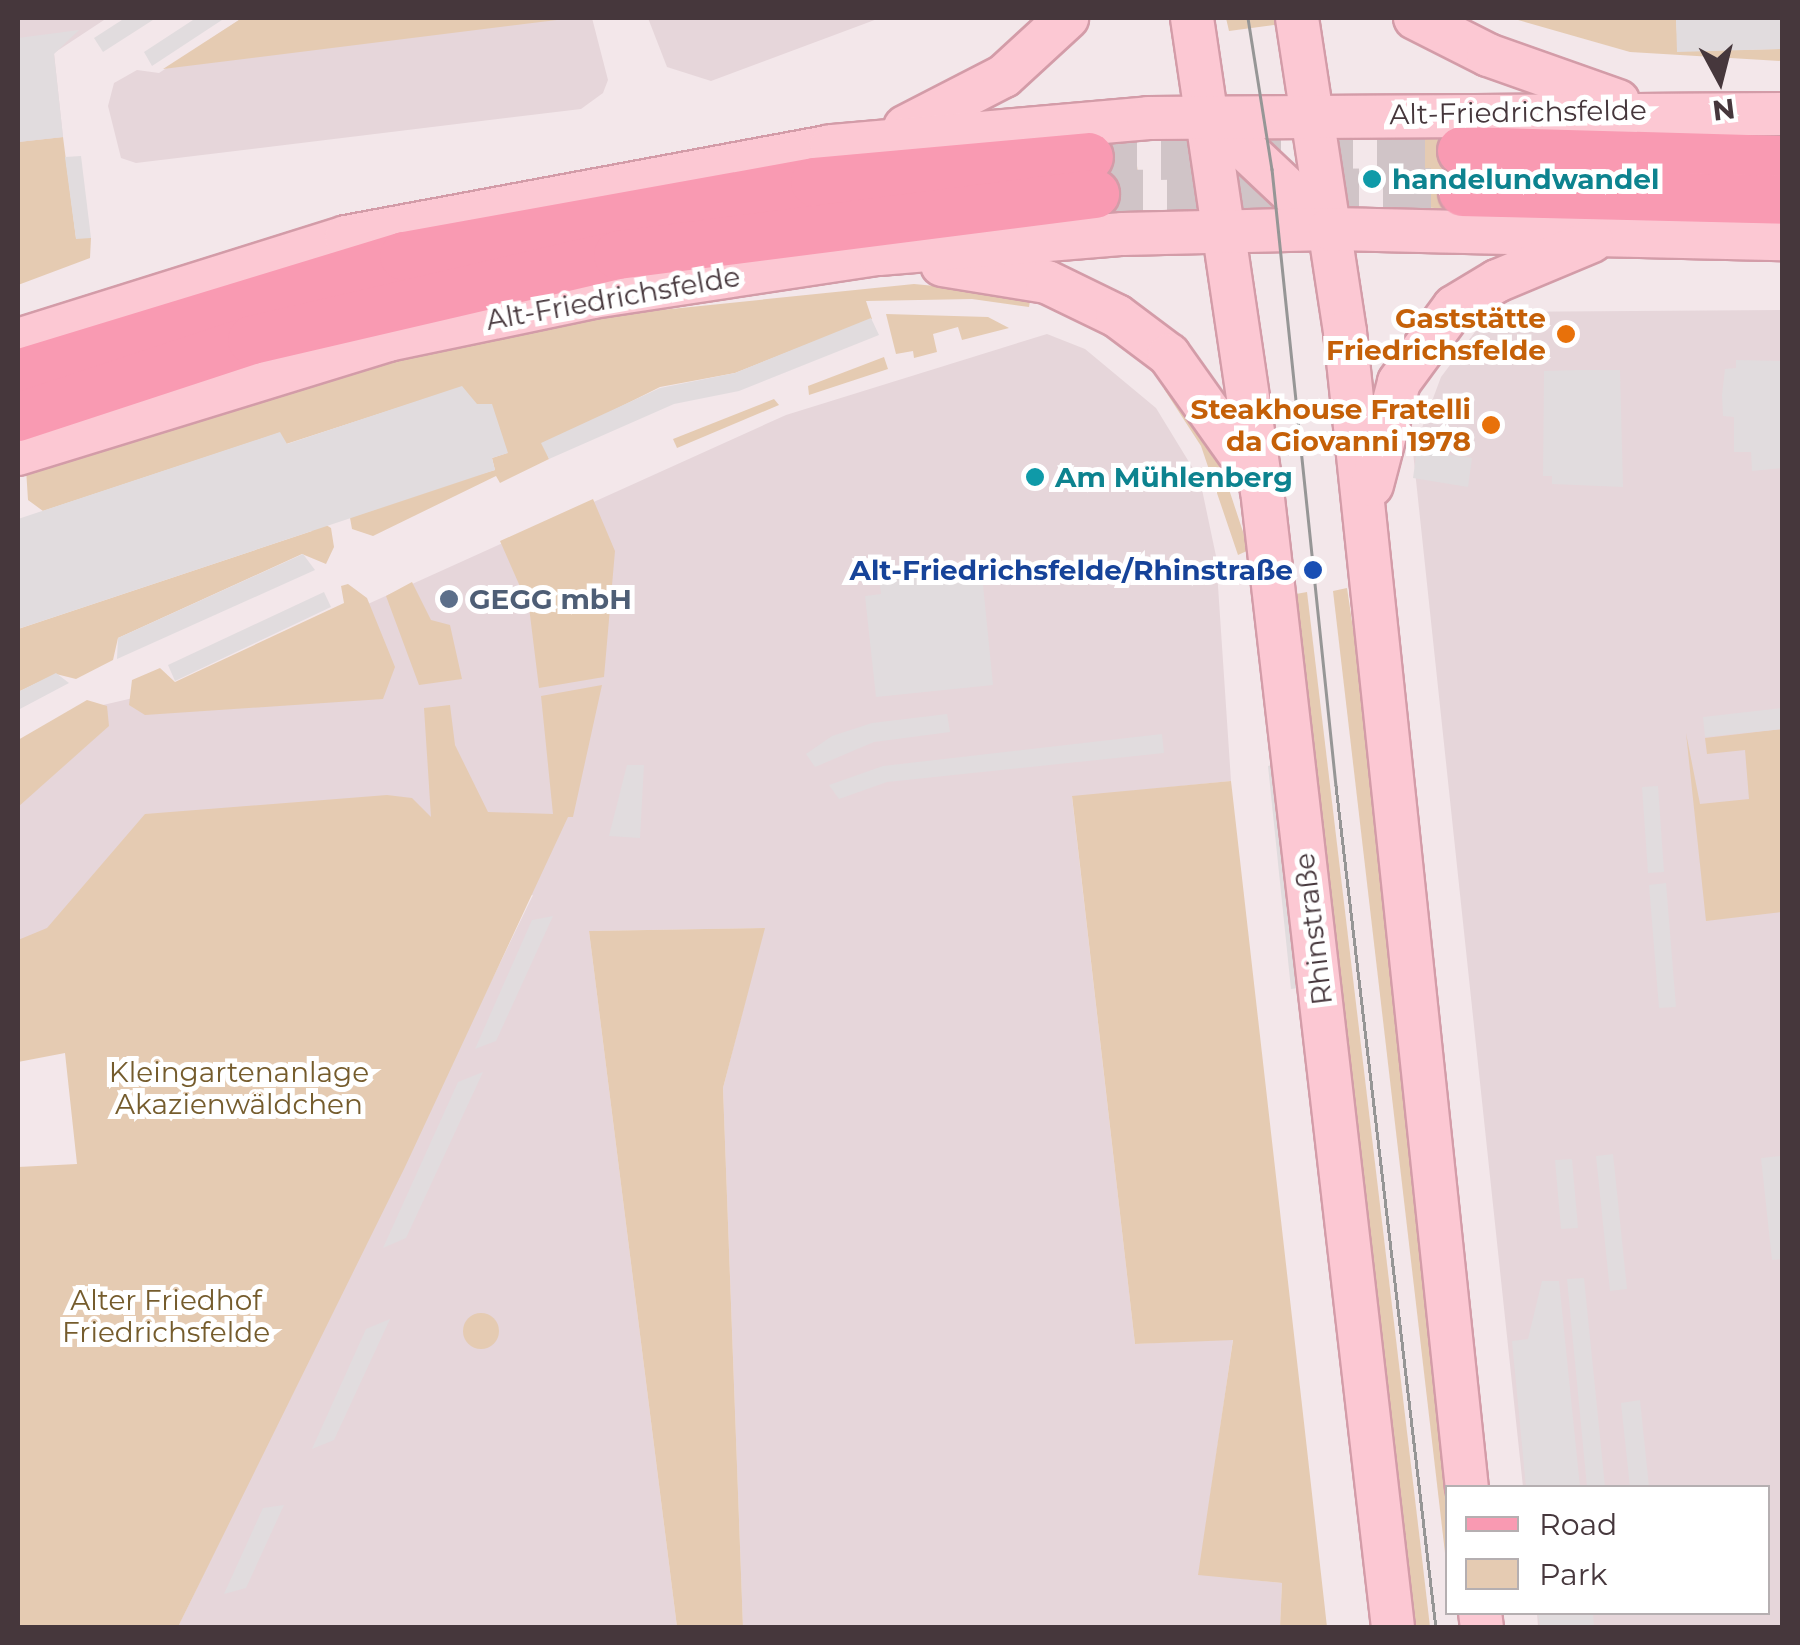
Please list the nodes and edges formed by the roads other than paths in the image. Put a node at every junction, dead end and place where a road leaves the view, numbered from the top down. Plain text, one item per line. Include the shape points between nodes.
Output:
1 (1067, 18) edge
2 (1192, 18) edge
3 (1297, 18) edge
4 (1414, 18) edge
5 (1642, 110) junction
6 (1313, 114) junction
7 (1782, 114) edge
8 (1211, 116) junction
9 (868, 141) junction
10 (1782, 160) edge
11 (1270, 172) junction
12 (1782, 200) edge
13 (1330, 228) junction
14 (1226, 231) junction
15 (1607, 234) junction
16 (1782, 238) edge
17 (879, 254) junction
18 (18, 340) edge
19 (18, 374) edge
20 (18, 417) edge
21 (18, 454) edge
22 (1262, 490) junction
23 (1363, 550) junction
24 (1466, 1485) edge
25 (1393, 1628) edge

1 - 9 main road via 1004,76
2 - 8 main road, Rhinstraße
3 - 6 main road
4 - 5 main road via 1488,55
5 - 6 main road, Alt-Friedrichsfelde
5 - 7 main road, Alt-Friedrichsfelde
6 - 8 main road, Alt-Friedrichsfelde
6 - 11 main road
6 - 13 main road
8 - 9 main road, Alt-Friedrichsfelde
8 - 11 main road
8 - 14 main road, Rhinstraße
9 - 18 main road, Alt-Friedrichsfelde via 346,237
10 - 12 main road, Alt-Friedrichsfelde via 1463,172
11 - 13 main road
11 - 14 main road
13 - 14 main road, Alt-Friedrichsfelde
13 - 15 main road, Alt-Friedrichsfelde
13 - 23 main road
14 - 17 main road, Alt-Friedrichsfelde
14 - 22 main road, Rhinstraße
15 - 16 main road, Alt-Friedrichsfelde
15 - 23 main road via 1497,281 1454,307 1428,338 1399,382 1378,445
17 - 21 main road, Alt-Friedrichsfelde via 592,297 388,340
17 - 22 main road via 1047,282 1116,316 1169,355 1196,387
19 - 20 main road, Alt-Friedrichsfelde via 404,256 814,182 1092,176 618,255 270,336
22 - 25 main road, Rhinstraße
23 - 24 main road

